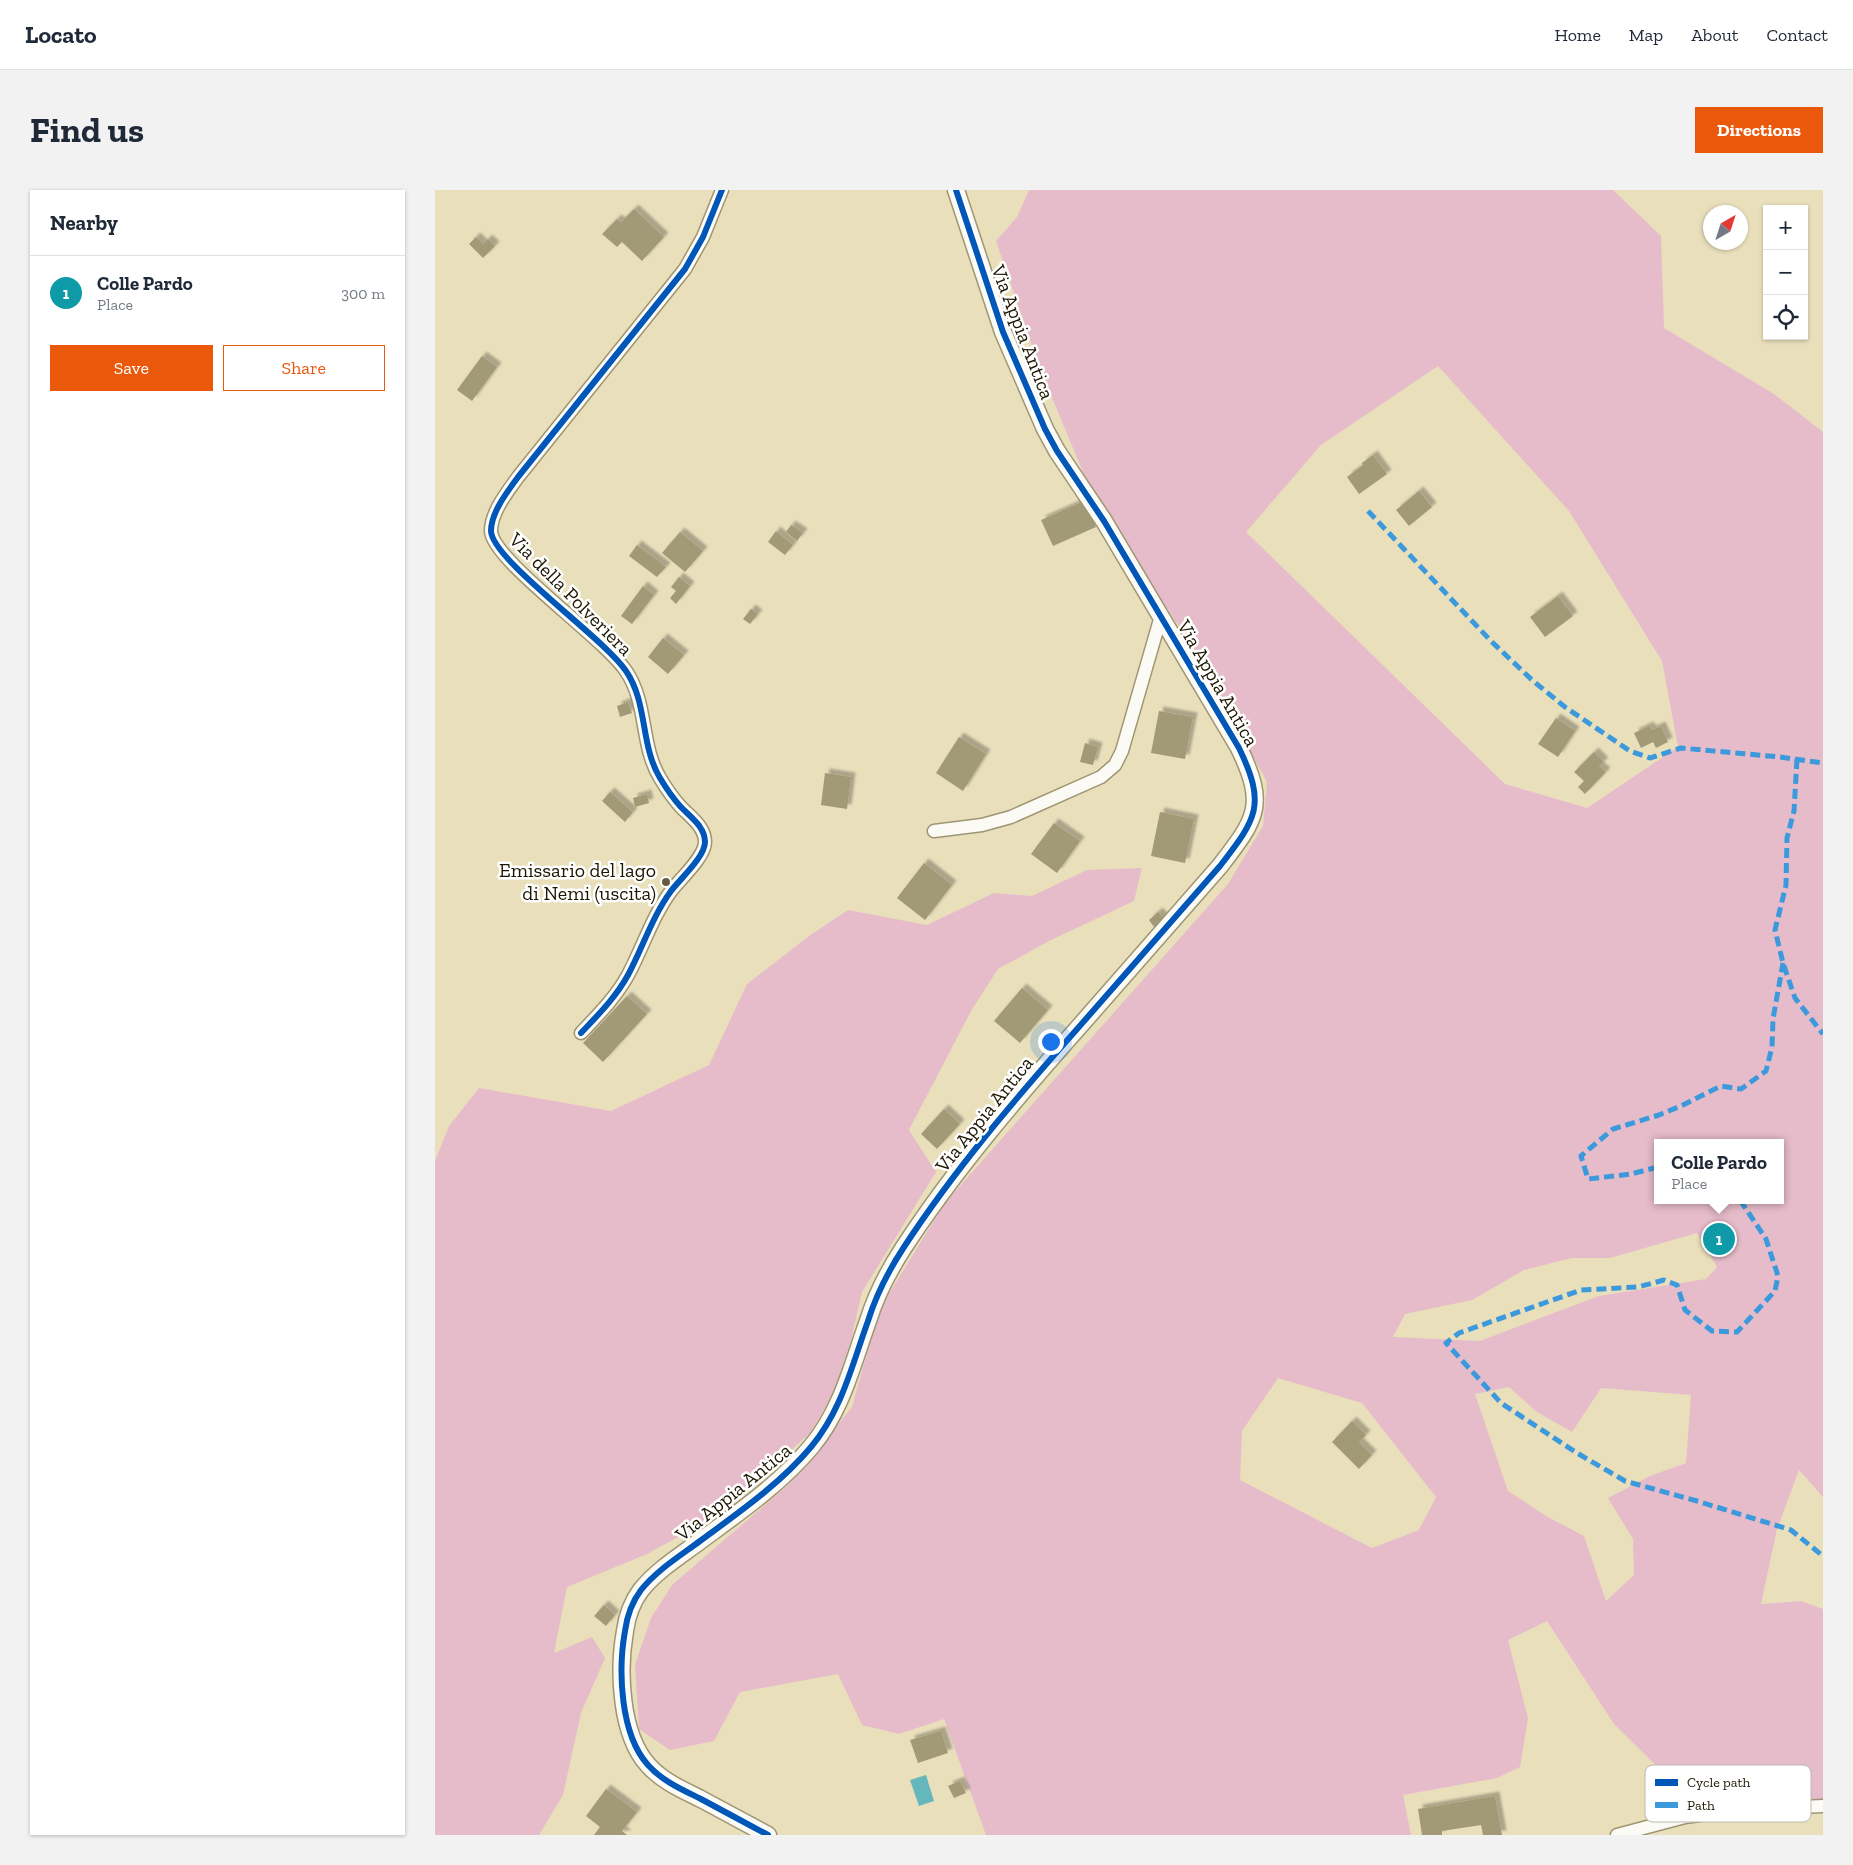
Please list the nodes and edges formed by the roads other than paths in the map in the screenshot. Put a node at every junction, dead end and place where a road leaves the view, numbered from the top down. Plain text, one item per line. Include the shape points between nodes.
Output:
1 (721, 190) edge
2 (956, 190) edge
3 (1161, 616) junction
4 (934, 831) dead end
5 (581, 1033) dead end
6 (1666, 1822) edge
7 (768, 1835) edge
8 (1617, 1835) edge

1 - 5 street, Via della Polveriera via 703,237 685,269 518,477 492,526 495,542 509,560 607,648 626,671 638,695 646,741 657,773 705,838 701,855 655,916 619,990
2 - 3 street, Via Appia Antica via 1003,332 1034,408 1054,446 1098,510
3 - 4 street via 1122,751 1112,768 1097,779 1000,821
3 - 7 street, Via Appia Antica via 1248,768 1255,802 1250,824 1220,866 977,1146 927,1214 879,1292 846,1388 815,1443 770,1487 659,1572 637,1596 630,1612 623,1648 623,1692 627,1720 639,1752 652,1769 670,1783
6 - 8 street

